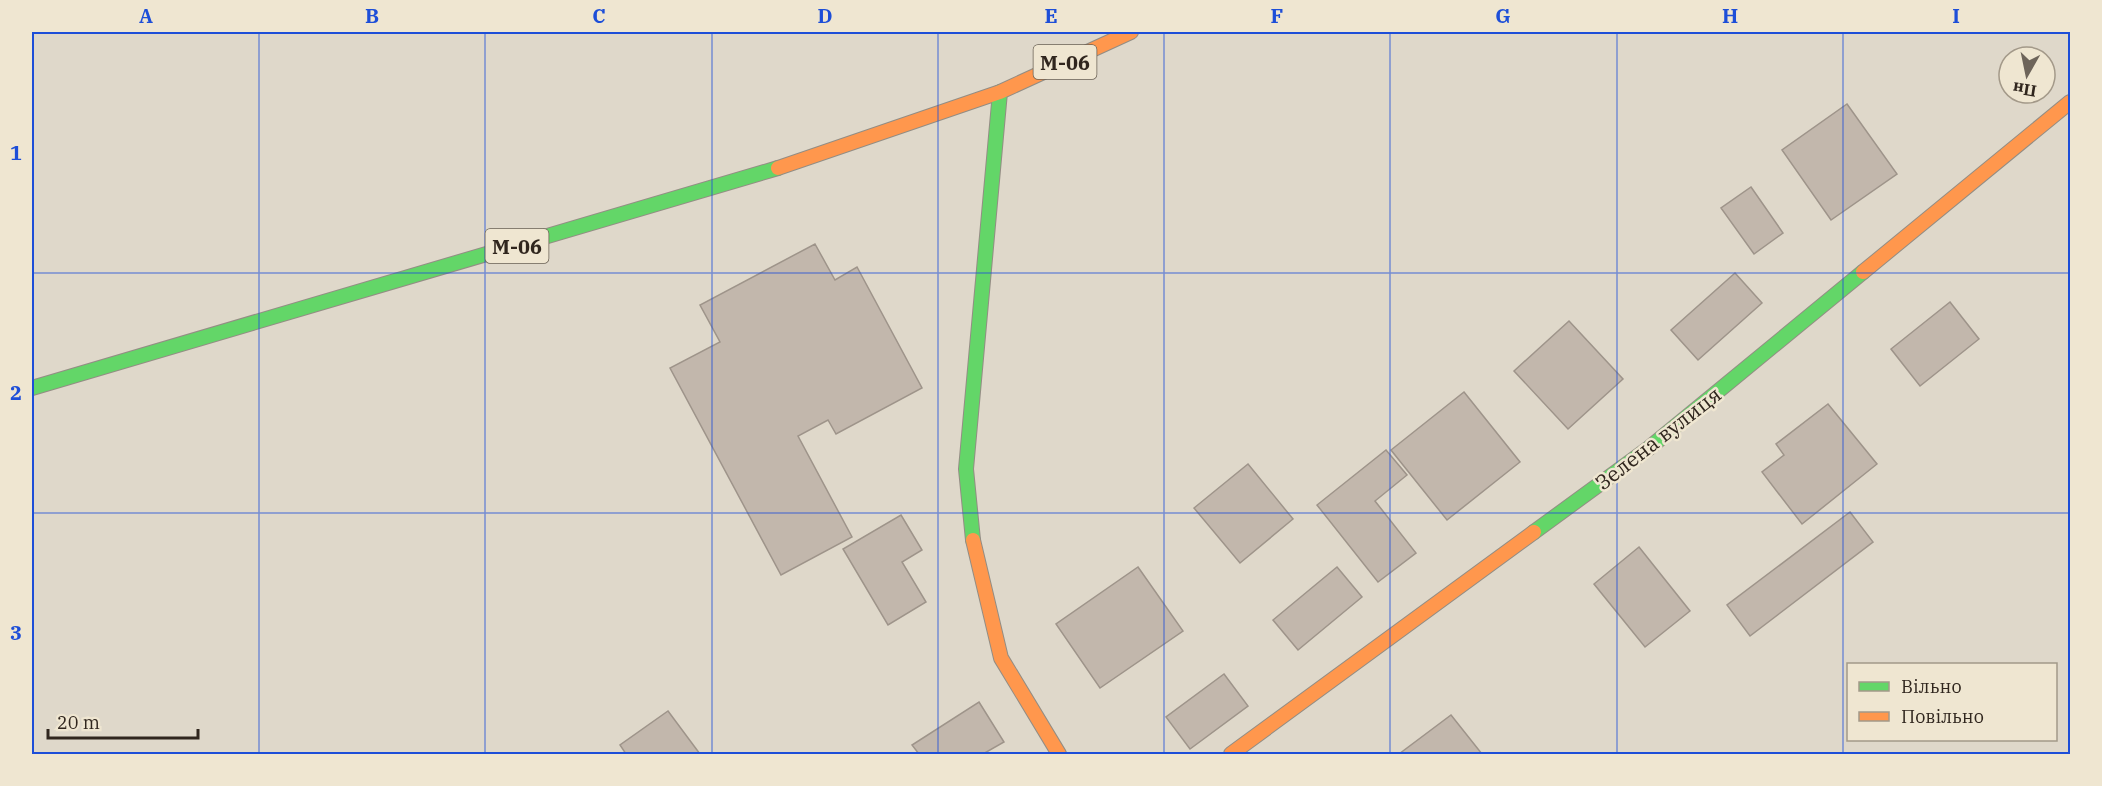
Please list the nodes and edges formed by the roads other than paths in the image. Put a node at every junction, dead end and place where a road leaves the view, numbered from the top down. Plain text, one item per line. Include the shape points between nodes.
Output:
1 (1131, 32) edge
2 (1000, 92) junction
3 (2070, 102) edge
4 (32, 388) edge
5 (1059, 754) edge
6 (1231, 754) edge

1 - 2 main road, М-06
2 - 4 main road, М-06 via 819,156
2 - 5 main road via 966,469 974,552 1001,658
3 - 6 main road, Зелена вулиця via 1649,448

